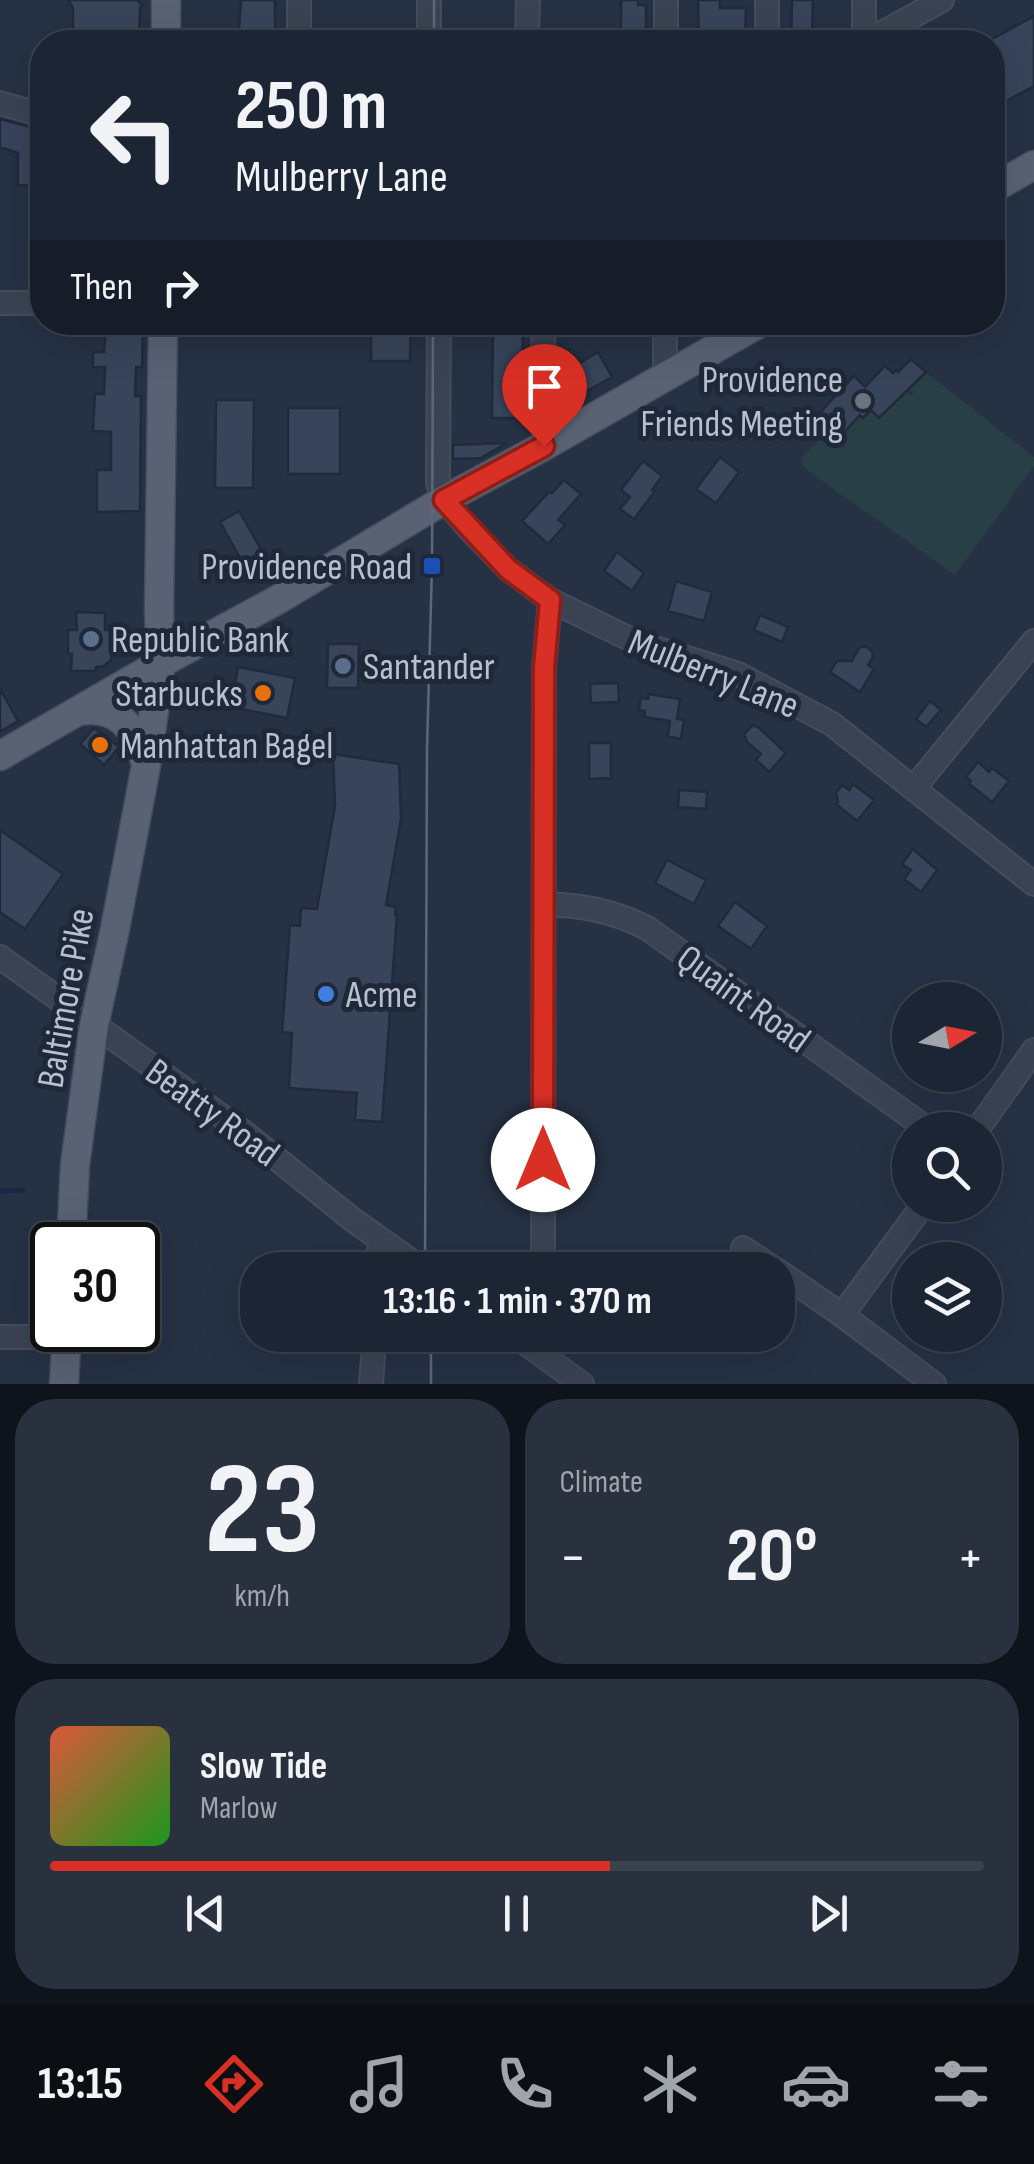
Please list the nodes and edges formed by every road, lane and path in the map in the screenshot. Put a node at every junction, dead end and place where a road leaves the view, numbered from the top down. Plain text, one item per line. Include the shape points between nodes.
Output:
1 (166, 0) edge
2 (299, 0) edge
3 (429, 0) edge
4 (440, 0) edge
5 (528, 0) edge
6 (666, 0) edge
7 (767, 0) edge
8 (864, 0) edge
9 (942, 0) edge
10 (166, 30) edge
11 (299, 30) edge
12 (429, 30) edge
13 (440, 30) edge
14 (527, 30) edge
15 (666, 30) edge
16 (766, 30) edge
17 (865, 30) edge
18 (887, 30) edge
19 (0, 102) edge
20 (30, 111) edge
21 (1034, 166) edge
22 (1005, 182) edge
23 (0, 303) edge
24 (30, 303) edge
25 (163, 335) edge
26 (428, 335) edge
27 (439, 335) edge
28 (543, 335) edge
29 (665, 335) edge
30 (738, 335) edge
31 (664, 378) junction
32 (544, 446) junction
33 (435, 505) junction
34 (550, 600) junction
35 (1034, 641) edge
36 (161, 663) junction
37 (77, 711) junction
38 (0, 756) edge
39 (146, 766) junction
40 (914, 788) junction
41 (1034, 884) edge
42 (544, 904) junction
43 (0, 957) edge
44 (94, 1025) junction
45 (1034, 1050) edge
46 (904, 1112) edge
47 (990, 1112) edge
48 (72, 1222) edge
49 (910, 1222) edge
50 (382, 1240) junction
51 (744, 1248) dead end
52 (379, 1252) edge
53 (399, 1252) edge
54 (543, 1252) edge
55 (750, 1252) edge
56 (795, 1283) edge
57 (842, 1315) junction
58 (30, 1335) edge
59 (0, 1337) edge
60 (65, 1352) edge
61 (373, 1352) edge
62 (543, 1352) edge
63 (64, 1384) edge
64 (371, 1384) edge
65 (582, 1384) edge
66 (934, 1384) edge

1 - 10 main road
2 - 11 street
3 - 12 street
4 - 13 street
5 - 14 street
6 - 15 street
7 - 16 street
8 - 17 street
9 - 18 street
19 - 20 street
21 - 22 main road
23 - 24 street
25 - 36 main road, Baltimore Pike
26 - 33 street
27 - 33 street
28 - 32 street
29 - 31 street
30 - 31 main road
31 - 32 main road
32 - 33 main road
33 - 34 street, Mulberry Lane
33 - 36 main road
34 - 40 street, Mulberry Lane via 636,642 773,691 832,724
34 - 42 street
35 - 40 street
36 - 37 main road
36 - 39 main road, Baltimore Pike
37 - 38 main road
37 - 39 main road via 92,708 119,718 134,732
39 - 44 main road, Baltimore Pike
40 - 41 street, Mulberry Lane
42 - 46 street, Quaint Road via 580,905 647,928
42 - 54 street
43 - 44 street, Beatty Road
44 - 48 main road, Baltimore Pike
44 - 50 street, Beatty Road
45 - 47 street
49 - 57 street
50 - 52 street
50 - 53 street, Beatty Road
51 - 55 street
56 - 57 street
57 - 66 street
58 - 59 street
60 - 63 main road
61 - 64 street
62 - 65 street

